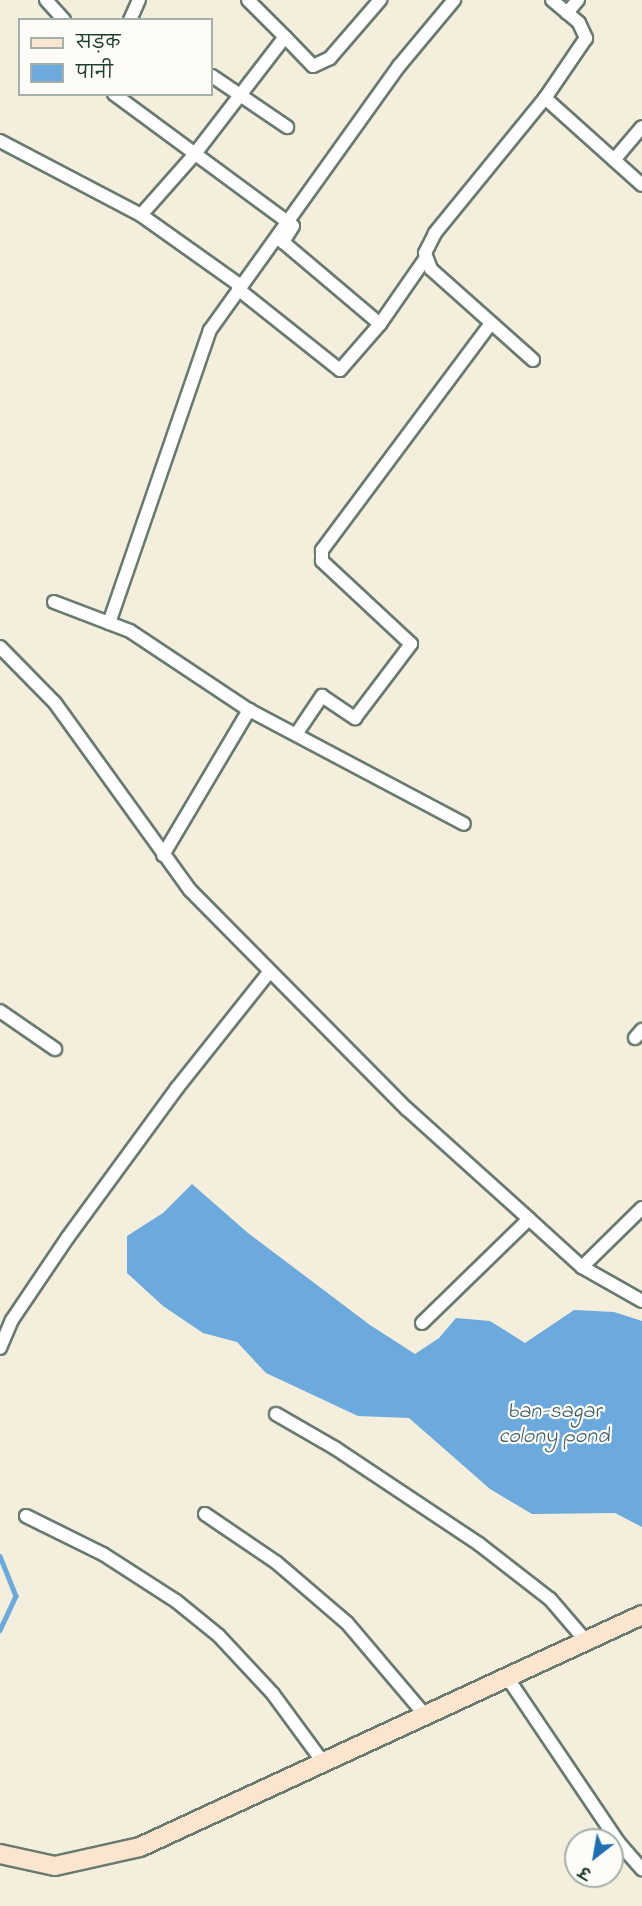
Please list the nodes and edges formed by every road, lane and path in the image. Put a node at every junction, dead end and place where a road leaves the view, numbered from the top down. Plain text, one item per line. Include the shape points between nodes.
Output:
1 (46, 0) edge
2 (139, 0) edge
3 (380, 0) edge
4 (454, 0) edge
5 (552, 0) edge
6 (578, 0) edge
7 (256, 3) edge
8 (567, 13) junction
9 (62, 18) edge
10 (131, 18) edge
11 (285, 37) junction
12 (213, 77) edge
13 (117, 96) edge
14 (240, 97) junction
15 (545, 98) junction
16 (287, 127) dead end
17 (642, 128) edge
18 (0, 141) edge
19 (194, 155) junction
20 (614, 160) junction
21 (642, 185) edge
22 (141, 215) junction
23 (286, 220) junction
24 (425, 259) junction
25 (239, 288) junction
26 (492, 323) junction
27 (380, 324) junction
28 (533, 360) dead end
29 (54, 602) dead end
30 (109, 624) junction
31 (0, 647) edge
32 (249, 710) junction
33 (297, 733) junction
34 (464, 824) dead end
35 (163, 855) junction
36 (270, 971) junction
37 (0, 1011) edge
38 (55, 1049) dead end
39 (642, 1209) edge
40 (529, 1220) junction
41 (582, 1267) junction
42 (642, 1301) edge
43 (422, 1323) dead end
44 (0, 1348) edge
45 (276, 1414) dead end
46 (205, 1514) dead end
47 (26, 1516) dead end
48 (642, 1615) edge
49 (586, 1641) junction
50 (507, 1677) junction
51 (425, 1715) junction
52 (323, 1762) junction
53 (0, 1854) edge
54 (642, 1869) edge

1 - 9 street
2 - 10 street
3 - 11 street via 330,58 313,66
4 - 23 street via 399,66
5 - 8 street
6 - 8 street
7 - 11 street
8 - 15 street via 585,31 586,38
11 - 14 street
12 - 14 street
13 - 19 street
14 - 16 street
14 - 19 street
15 - 20 street
15 - 24 street via 435,233
17 - 20 street
18 - 22 street
19 - 22 street
19 - 23 street
20 - 21 street
22 - 25 street
23 - 25 street
23 - 27 street via 293,226 283,242
24 - 26 street via 431,269
24 - 27 street
25 - 27 street via 340,370
25 - 30 street via 210,330
26 - 28 street
26 - 33 street via 321,554 322,561 411,644 355,718 322,696
29 - 30 street
30 - 32 street via 168,654
31 - 35 street via 55,703
32 - 33 street
32 - 35 street
33 - 34 street
35 - 36 street via 190,890
36 - 40 street via 407,1109
36 - 44 street via 68,1237 12,1320
37 - 38 street
39 - 41 street
40 - 41 street
40 - 43 street
41 - 42 street
45 - 49 street via 479,1544 550,1599
46 - 51 street via 277,1563 347,1623
47 - 52 street via 103,1554 176,1601 219,1636 273,1694
48 - 49 main road
49 - 50 main road
50 - 51 main road
50 - 54 street via 619,1843
51 - 52 main road
52 - 53 main road via 140,1847 55,1866

